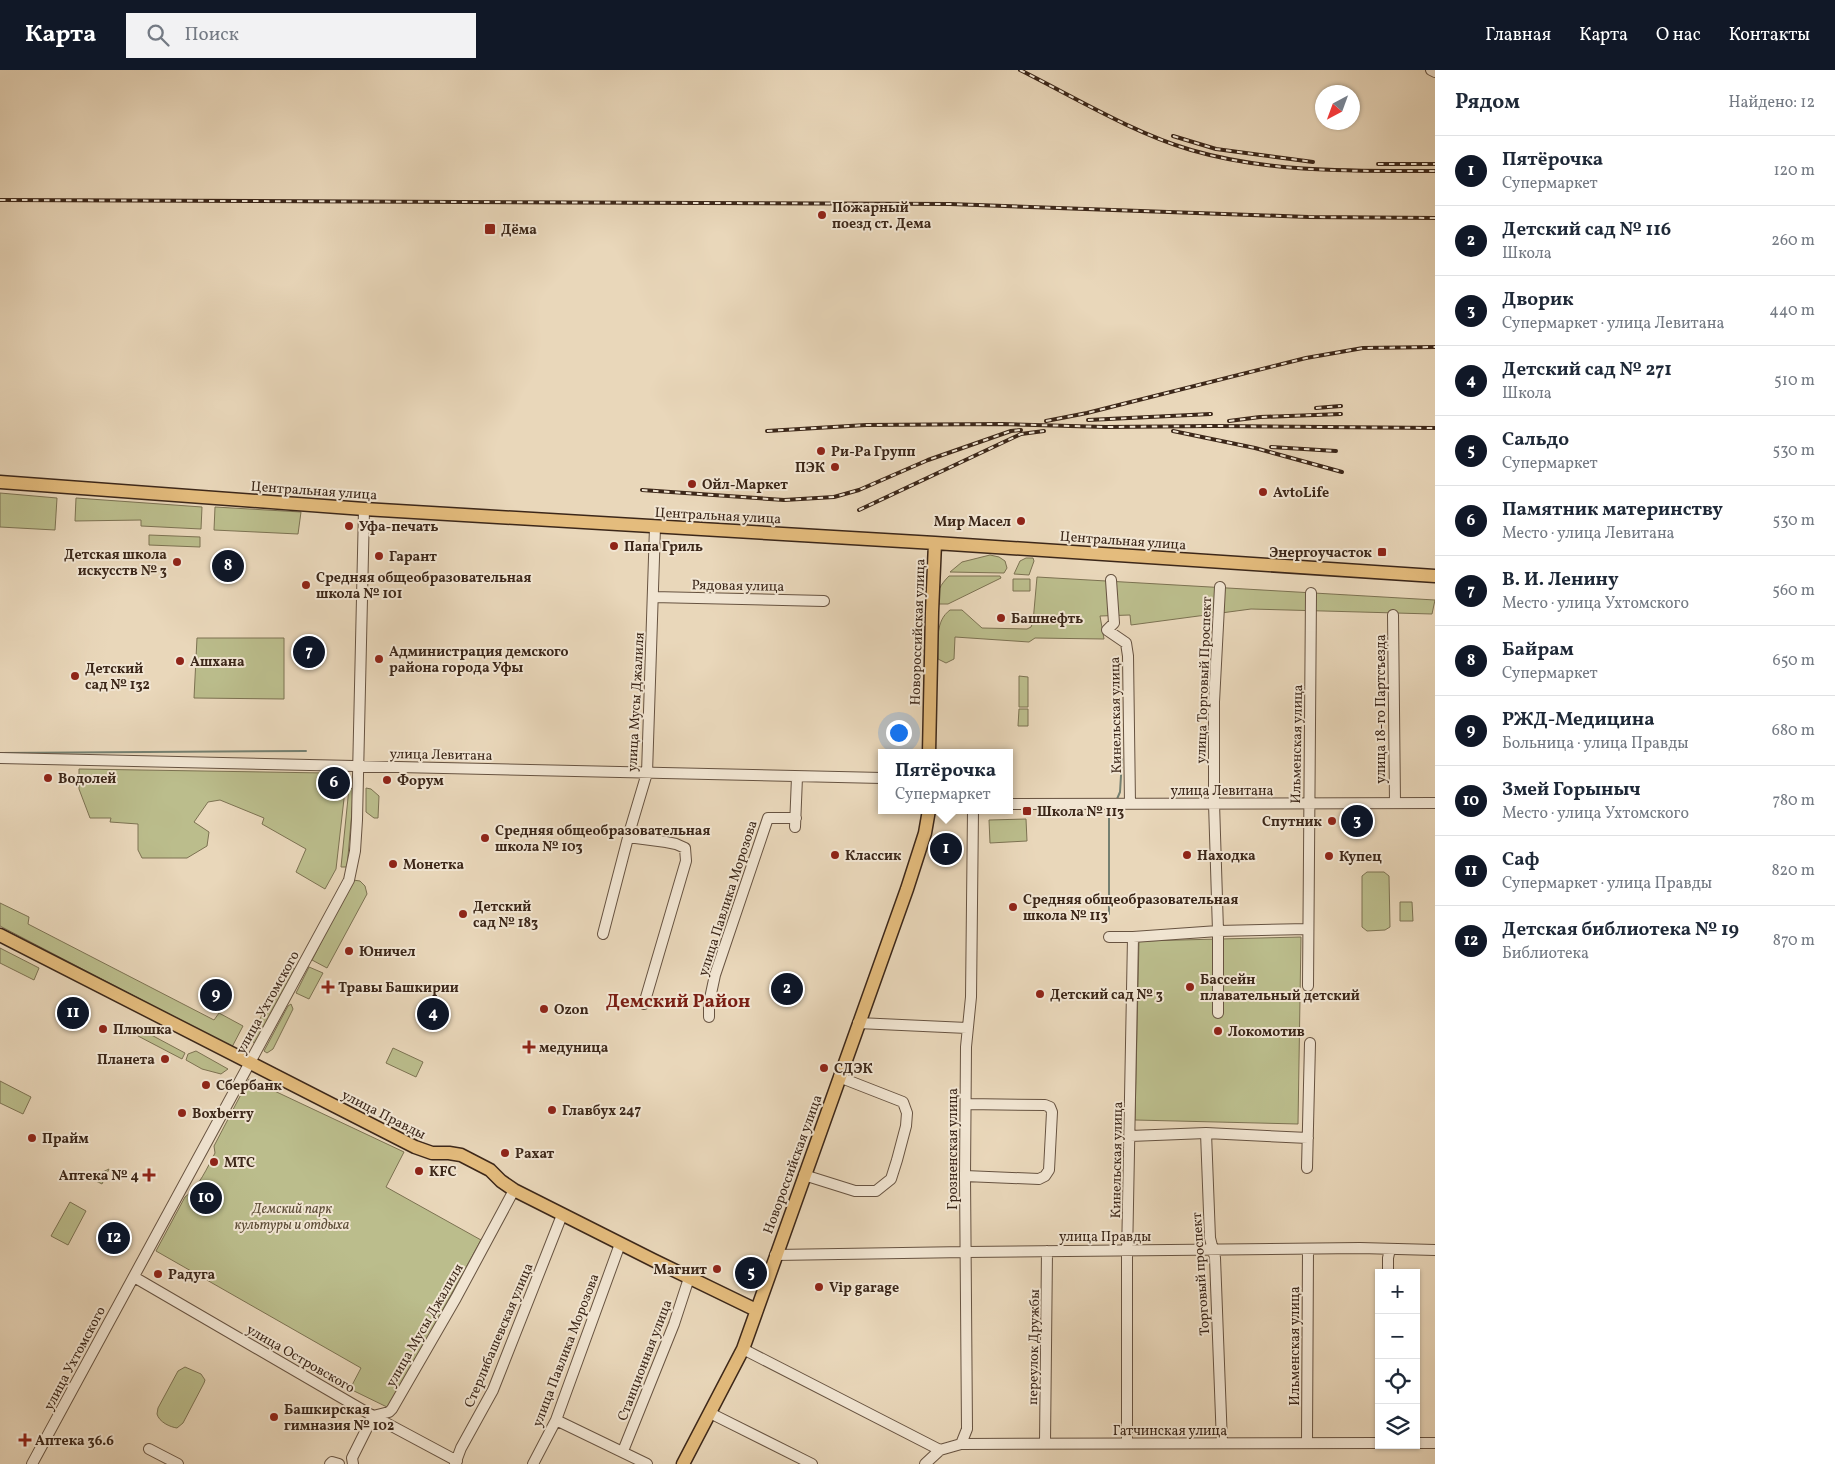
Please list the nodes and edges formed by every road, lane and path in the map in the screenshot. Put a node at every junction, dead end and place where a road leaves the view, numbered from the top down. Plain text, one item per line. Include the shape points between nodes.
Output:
1 (1431, 70) edge
2 (1435, 72) edge
3 (0, 482) edge
4 (364, 509) junction
5 (655, 526) junction
6 (935, 543) junction
7 (1435, 576) edge
8 (1111, 580) dead end
9 (1220, 587) dead end
10 (1311, 593) dead end
11 (653, 597) junction
12 (824, 600) dead end
13 (1393, 615) dead end
14 (929, 749) edge
15 (0, 758) edge
16 (359, 765) junction
17 (647, 773) junction
18 (797, 777) junction
19 (878, 778) edge
20 (1395, 803) junction
21 (1435, 803) edge
22 (1013, 804) edge
23 (1130, 804) junction
24 (1214, 804) junction
25 (1309, 804) junction
26 (928, 814) edge
27 (973, 814) edge
28 (628, 838) junction
29 (1308, 929) junction
30 (1218, 931) junction
31 (603, 934) dead end
32 (0, 935) edge
33 (1109, 937) dead end
34 (1133, 937) junction
35 (1308, 986) dead end
36 (644, 1004) dead end
37 (1218, 1013) dead end
38 (709, 1017) dead end
39 (858, 1023) junction
40 (967, 1028) junction
41 (1310, 1043) dead end
42 (250, 1062) junction
43 (839, 1077) junction
44 (966, 1104) junction
45 (1206, 1133) junction
46 (1130, 1136) junction
47 (1308, 1138) junction
48 (1308, 1168) dead end
49 (804, 1175) junction
50 (965, 1176) junction
51 (514, 1190) junction
52 (562, 1215) junction
53 (620, 1244) junction
54 (1308, 1249) junction
55 (1213, 1250) junction
56 (1390, 1250) junction
57 (1435, 1250) edge
58 (1047, 1251) junction
59 (1128, 1251) junction
60 (966, 1252) junction
61 (775, 1256) junction
62 (1388, 1269) edge
63 (134, 1277) junction
64 (689, 1278) junction
65 (756, 1310) junction
66 (743, 1349) junction
67 (710, 1413) junction
68 (374, 1416) junction
69 (556, 1420) junction
70 (1045, 1443) junction
71 (1222, 1443) junction
72 (961, 1444) junction
73 (1127, 1444) junction
74 (1308, 1444) junction
75 (1375, 1444) edge
76 (1420, 1444) edge
77 (1435, 1444) edge
78 (149, 1449) dead end
79 (940, 1450) junction
80 (623, 1451) junction
81 (456, 1462) edge
82 (32, 1464) edge
83 (178, 1464) edge
84 (330, 1464) edge
85 (339, 1464) edge
86 (353, 1464) edge
87 (533, 1464) edge
88 (647, 1464) edge
89 (683, 1464) edge
90 (812, 1464) edge
91 (925, 1464) edge

1 - 2 street
3 - 4 main road, Центральная улица
4 - 5 main road, Центральная улица
4 - 16 street, улица Ухтомского
5 - 6 main road, Центральная улица
5 - 11 street, улица Мусы Джалиля
6 - 7 main road, Центральная улица
6 - 14 main road, Новороссийская улица
8 - 23 street, Кинельская улица via 1114,623 1107,630 1126,643 1128,656
9 - 24 street, улица Торговый Проспект via 1214,702
10 - 25 street, Ильменская улица
11 - 12 street, Рядовая улица
11 - 17 street, улица Мусы Джалиля
13 - 20 street, улица 18-го Партсъезда
15 - 16 street, улица Левитана
16 - 17 street, улица Левитана
16 - 42 street, улица Ухтомского via 355,851 348,880
17 - 18 street, улица Левитана
17 - 28 street, улица Мусы Джалиля
18 - 19 street, улица Левитана
18 - 38 street, улица Павлика Морозова via 795,823 768,818 715,975
20 - 21 street, улица Левитана
20 - 25 street, улица Левитана
22 - 23 street, улица Левитана
23 - 24 street, улица Левитана
24 - 25 street, улица Левитана
24 - 30 street, улица Торговый Проспект
25 - 29 street, Ильменская улица
26 - 39 main road, Новороссийская улица via 907,889
27 - 40 street, Грозненская улица
28 - 31 street, улица Мусы Джалиля
28 - 36 street via 685,848 686,861
29 - 30 street
29 - 35 street, Ильменская улица
30 - 34 street
30 - 37 street, улица Торговый Проспект
32 - 42 main road, улица Правды
33 - 34 street
34 - 46 street, Кинельская улица
39 - 40 street
39 - 43 main road, Новороссийская улица
40 - 44 street, Грозненская улица
41 - 47 street
42 - 51 main road, улица Правды via 415,1147 432,1153 454,1153 469,1159 490,1170
42 - 63 street, улица Ухтомского
43 - 49 main road, Новороссийская улица
43 - 49 street via 903,1102 907,1113 906,1126 891,1179 876,1191 854,1191
44 - 50 street, Грозненская улица
44 - 50 street via 1045,1105 1052,1112 1049,1170 1045,1176 1039,1179
45 - 46 street
45 - 47 street
45 - 55 street, Торговый проспект
46 - 59 street, Кинельская улица
47 - 48 street
49 - 61 main road, Новороссийская улица
50 - 60 street, Грозненская улица
51 - 52 main road, улица Правды
51 - 68 street, улица Мусы Джалиля via 392,1409
52 - 53 main road, улица Правды
52 - 81 street, Стерлибашевская улица via 493,1390
53 - 64 main road, улица Правды
53 - 69 street, улица Павлика Морозова
54 - 55 street, улица Правды
54 - 56 street, улица Правды
54 - 74 street, Ильменская улица
55 - 59 street, улица Правды
55 - 71 street, Торговый проспект via 1216,1258
56 - 57 street, улица Правды
56 - 62 street
58 - 59 street, улица Правды
58 - 60 street, улица Правды
58 - 70 street, переулок Дружбы
59 - 73 street, Кинельская улица
60 - 61 street, улица Правды
60 - 72 street, Грозненская улица via 967,1429
61 - 65 main road, Новороссийская улица
63 - 68 street, улица Островского
63 - 82 street, улица Ухтомского
64 - 65 main road, улица Правды
64 - 80 street, Станционная улица
65 - 66 main road, Новороссийская улица
66 - 67 main road, Новороссийская улица
66 - 79 street
67 - 89 main road, Новороссийская улица
67 - 90 street
68 - 81 street, улица Островского
68 - 86 street via 352,1458
69 - 80 street
69 - 87 street, улица Павлика Морозова
70 - 72 street, Гатчинская улица
70 - 73 street, Гатчинская улица
71 - 73 street, Гатчинская улица
71 - 74 street, Гатчинская улица
72 - 79 street
74 - 75 street, Гатчинская улица
76 - 77 street
78 - 83 street
79 - 91 street
80 - 88 street
84 - 85 street

